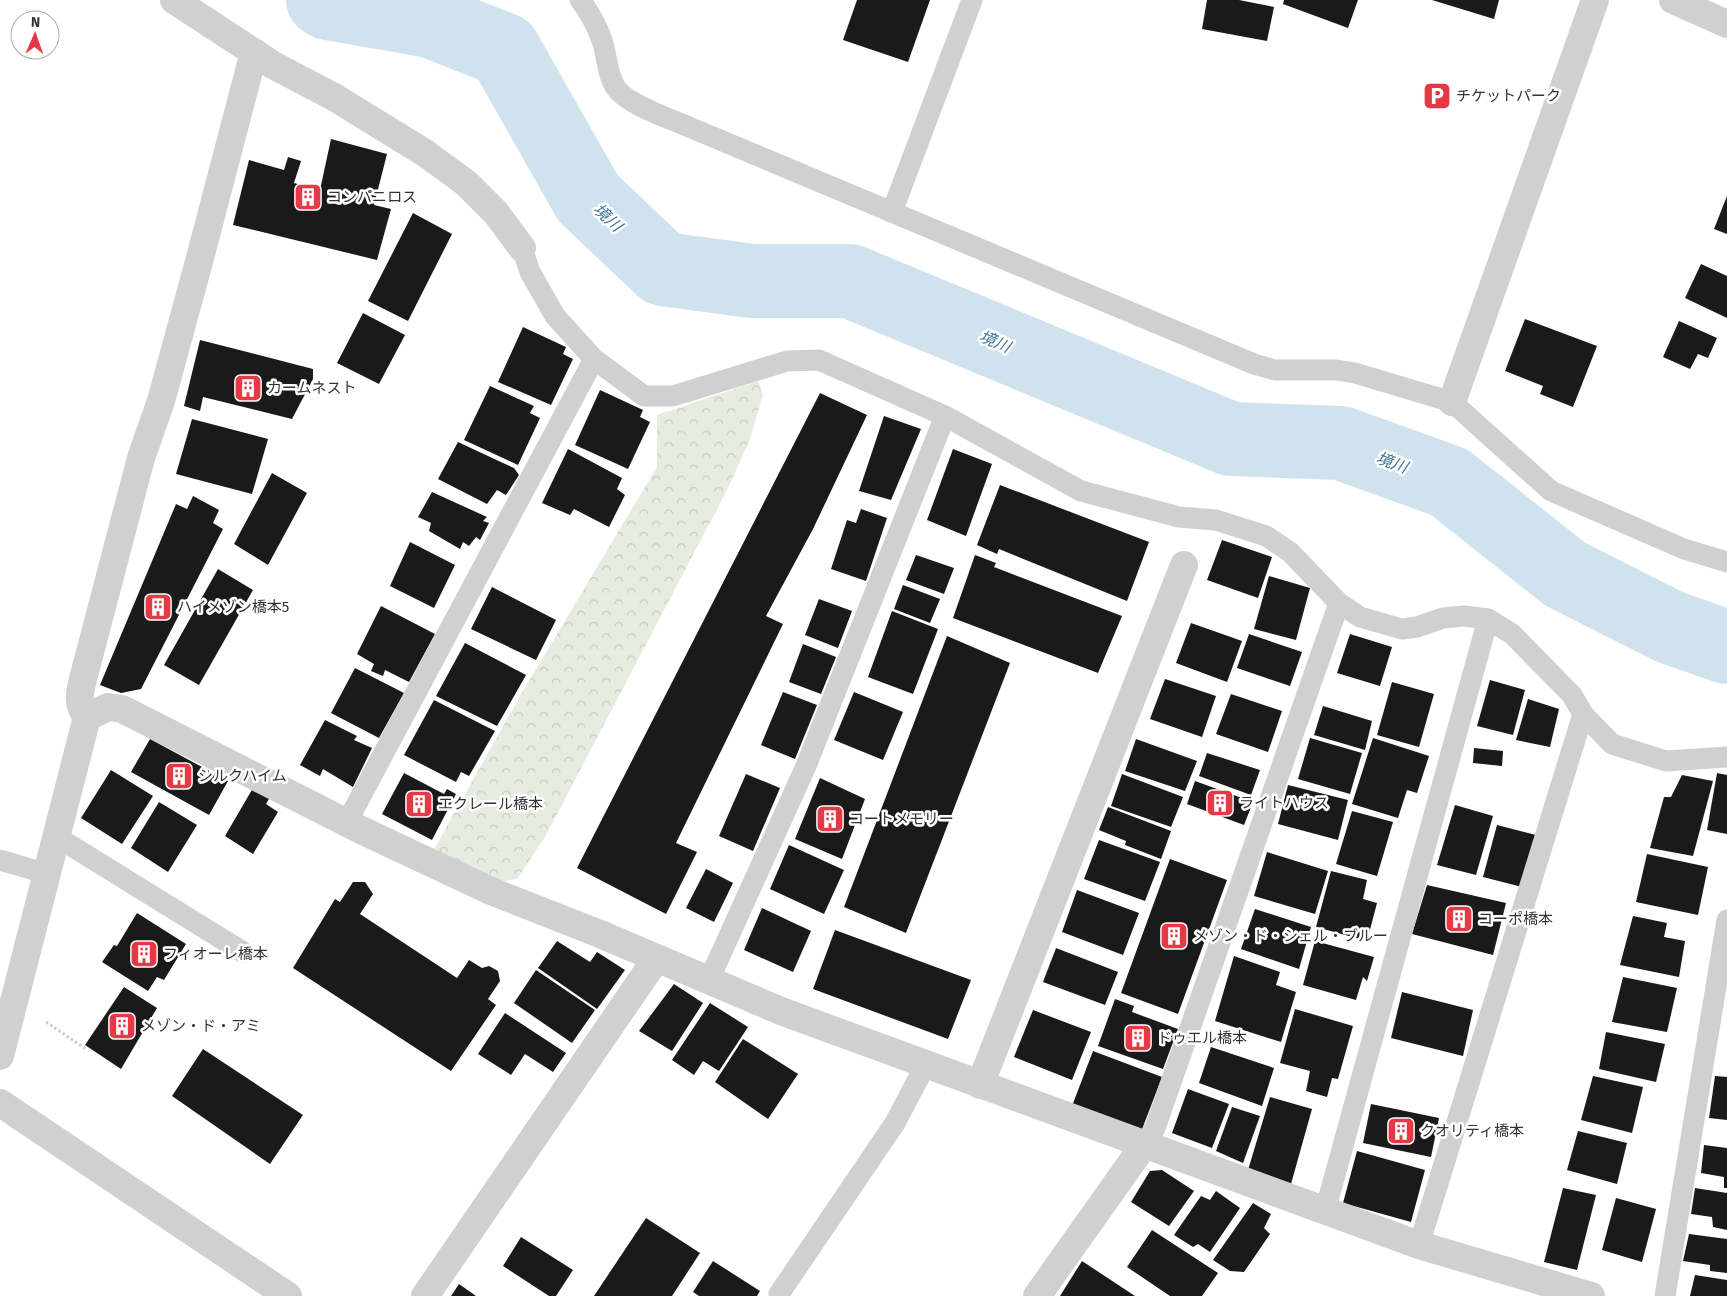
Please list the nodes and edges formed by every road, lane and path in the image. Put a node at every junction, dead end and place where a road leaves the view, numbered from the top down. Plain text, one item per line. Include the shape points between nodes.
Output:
1 (174, 0) edge
2 (580, 0) edge
3 (972, 0) edge
4 (1595, 0) edge
5 (1674, 0) edge
6 (1727, 24) edge
7 (254, 52) junction
8 (892, 212) junction
9 (522, 248) joint
10 (594, 359) junction
11 (1452, 402) junction
12 (945, 416) junction
13 (1727, 562) edge
14 (1184, 565) dead end
15 (1339, 603) junction
16 (1488, 619) junction
17 (1583, 714) junction
18 (87, 717) junction
19 (1727, 757) edge
20 (347, 822) junction
21 (57, 837) junction
22 (0, 860) edge
23 (48, 874) junction
24 (1727, 920) edge
25 (243, 952) dead end
26 (656, 959) junction
27 (709, 980) junction
28 (64, 1034) dead end
29 (86, 1049) dead end
30 (0, 1056) edge
31 (926, 1064) junction
32 (980, 1085) junction
33 (0, 1103) edge
34 (1144, 1145) junction
35 (1325, 1211) junction
36 (1419, 1245) junction
37 (779, 1294) dead end
38 (288, 1296) edge
39 (424, 1296) edge
40 (1037, 1296) edge
41 (1591, 1296) edge
42 (1665, 1296) edge

1 - 7 street
2 - 8 lane via 604,46 616,88 626,97 689,127
3 - 8 lane
4 - 11 street
5 - 6 street
7 - 9 street via 425,153 466,183 496,213
7 - 18 street via 193,287 161,401 141,458 80,688 78,698
8 - 11 lane via 1254,364 1275,370 1355,373
9 - 10 lane via 543,298
10 - 12 lane via 644,396 658,398 787,361 819,360
10 - 20 lane
11 - 13 lane via 1551,491 1684,550
12 - 15 lane via 1081,491 1179,517 1223,521 1266,536 1290,552
12 - 27 lane via 806,766
14 - 32 street
15 - 16 lane via 1360,617 1402,629 1443,618
15 - 34 lane via 1155,1128
16 - 17 lane via 1518,639 1572,695
16 - 35 lane
17 - 19 lane via 1612,744 1666,761
17 - 36 lane
18 - 20 street via 108,707 122,709
18 - 21 street
20 - 26 street via 506,898
21 - 23 street
21 - 25 lane
22 - 23 lane
23 - 30 street
24 - 42 lane
26 - 27 street
26 - 39 street
27 - 31 street
28 - 29 path
31 - 32 street
31 - 37 lane via 895,1123
32 - 34 street
33 - 38 street
34 - 35 street
34 - 40 street
35 - 36 street
36 - 41 street

